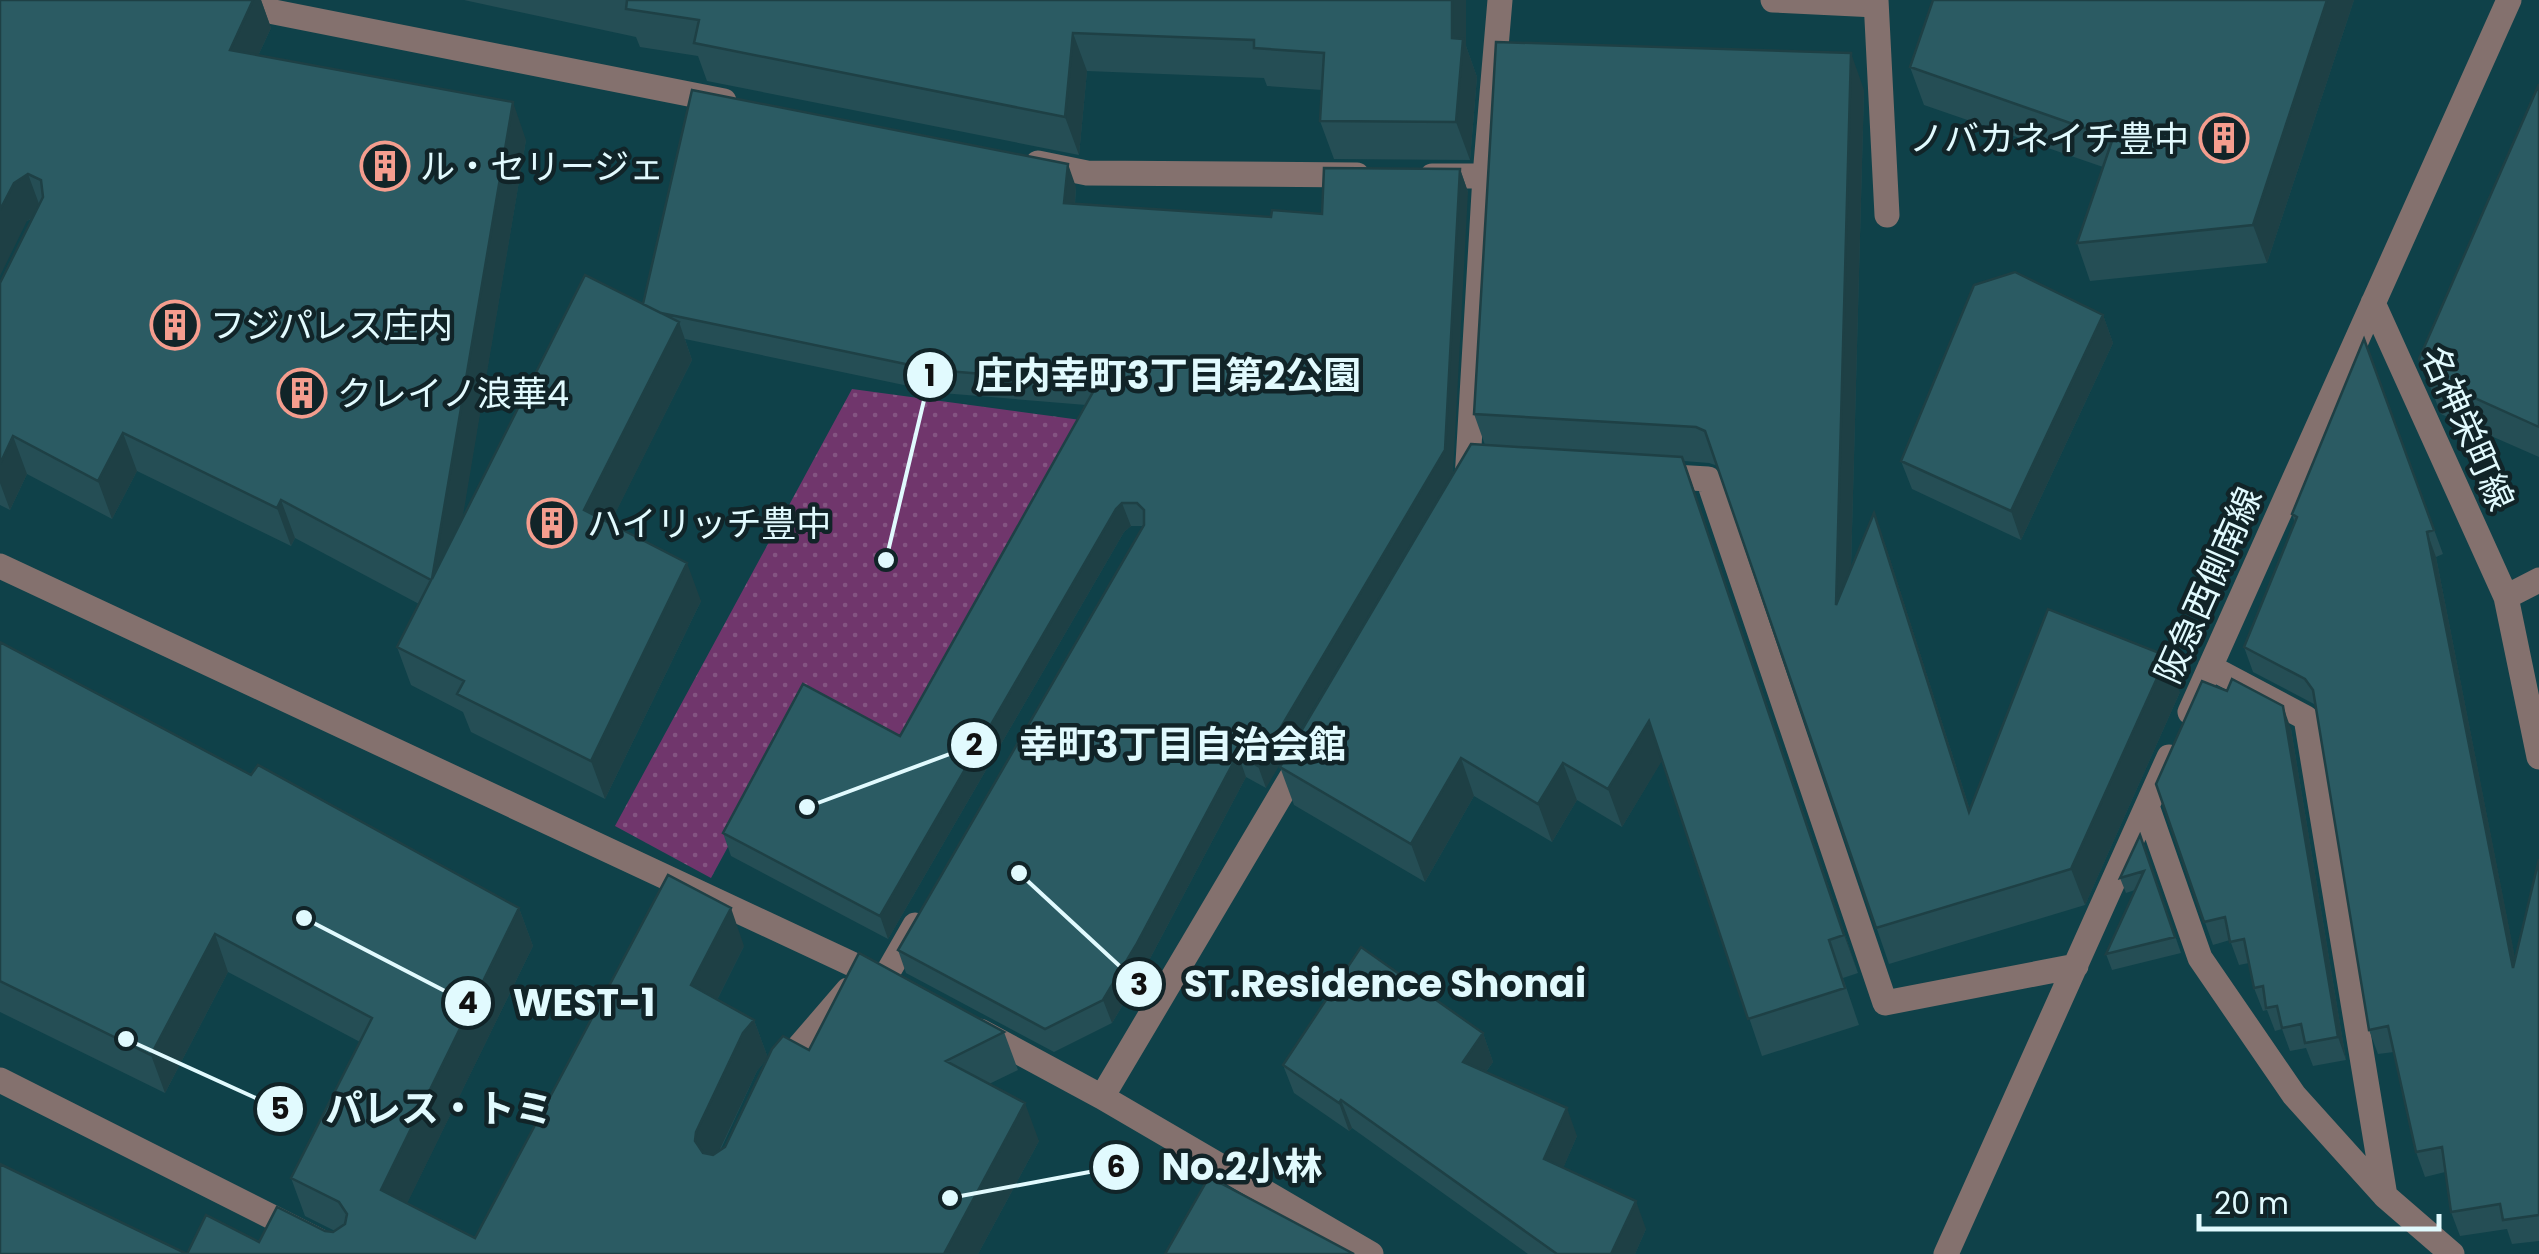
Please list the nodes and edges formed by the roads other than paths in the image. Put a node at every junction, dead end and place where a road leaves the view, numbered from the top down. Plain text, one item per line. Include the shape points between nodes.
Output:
1 (244, 0) edge
2 (1500, 0) edge
3 (1773, 0) edge
4 (2509, 0) edge
5 (1876, 3) edge
6 (270, 6) edge
7 (756, 107) edge
8 (1009, 157) edge
9 (1485, 176) junction
10 (1886, 215) dead end
11 (2373, 303) junction
12 (1628, 474) edge
13 (1458, 496) edge
14 (0, 566) edge
15 (2539, 580) edge
16 (2506, 597) junction
17 (2210, 667) junction
18 (1316, 736) edge
19 (2539, 757) edge
20 (2148, 806) junction
21 (923, 911) edge
22 (2076, 966) junction
23 (883, 979) junction
24 (951, 1015) edge
25 (0, 1080) edge
26 (764, 1094) edge
27 (1102, 1097) junction
28 (2384, 1196) junction
29 (345, 1254) edge
30 (1371, 1254) edge
31 (1946, 1254) edge
32 (2452, 1254) edge

1 - 6 street
2 - 9 street
3 - 5 street
4 - 11 street, 阪急西側南線
5 - 10 street
6 - 7 street
8 - 9 street via 1087,173
9 - 13 street via 1478,465
11 - 16 street, 名神栄町線
11 - 17 street, 阪急西側南線
12 - 22 street via 1708,479 1885,1003
14 - 23 street
15 - 16 street
16 - 19 street, 名神栄町線
17 - 20 street, 阪急西側南線
17 - 28 street via 2306,718
18 - 27 street
20 - 22 street, 阪急西側南線
20 - 28 street via 2200,958 2294,1095
21 - 23 street
22 - 31 street, 阪急西側南線
23 - 26 street via 772,1078
24 - 27 street
25 - 29 street
27 - 30 street
28 - 32 street

